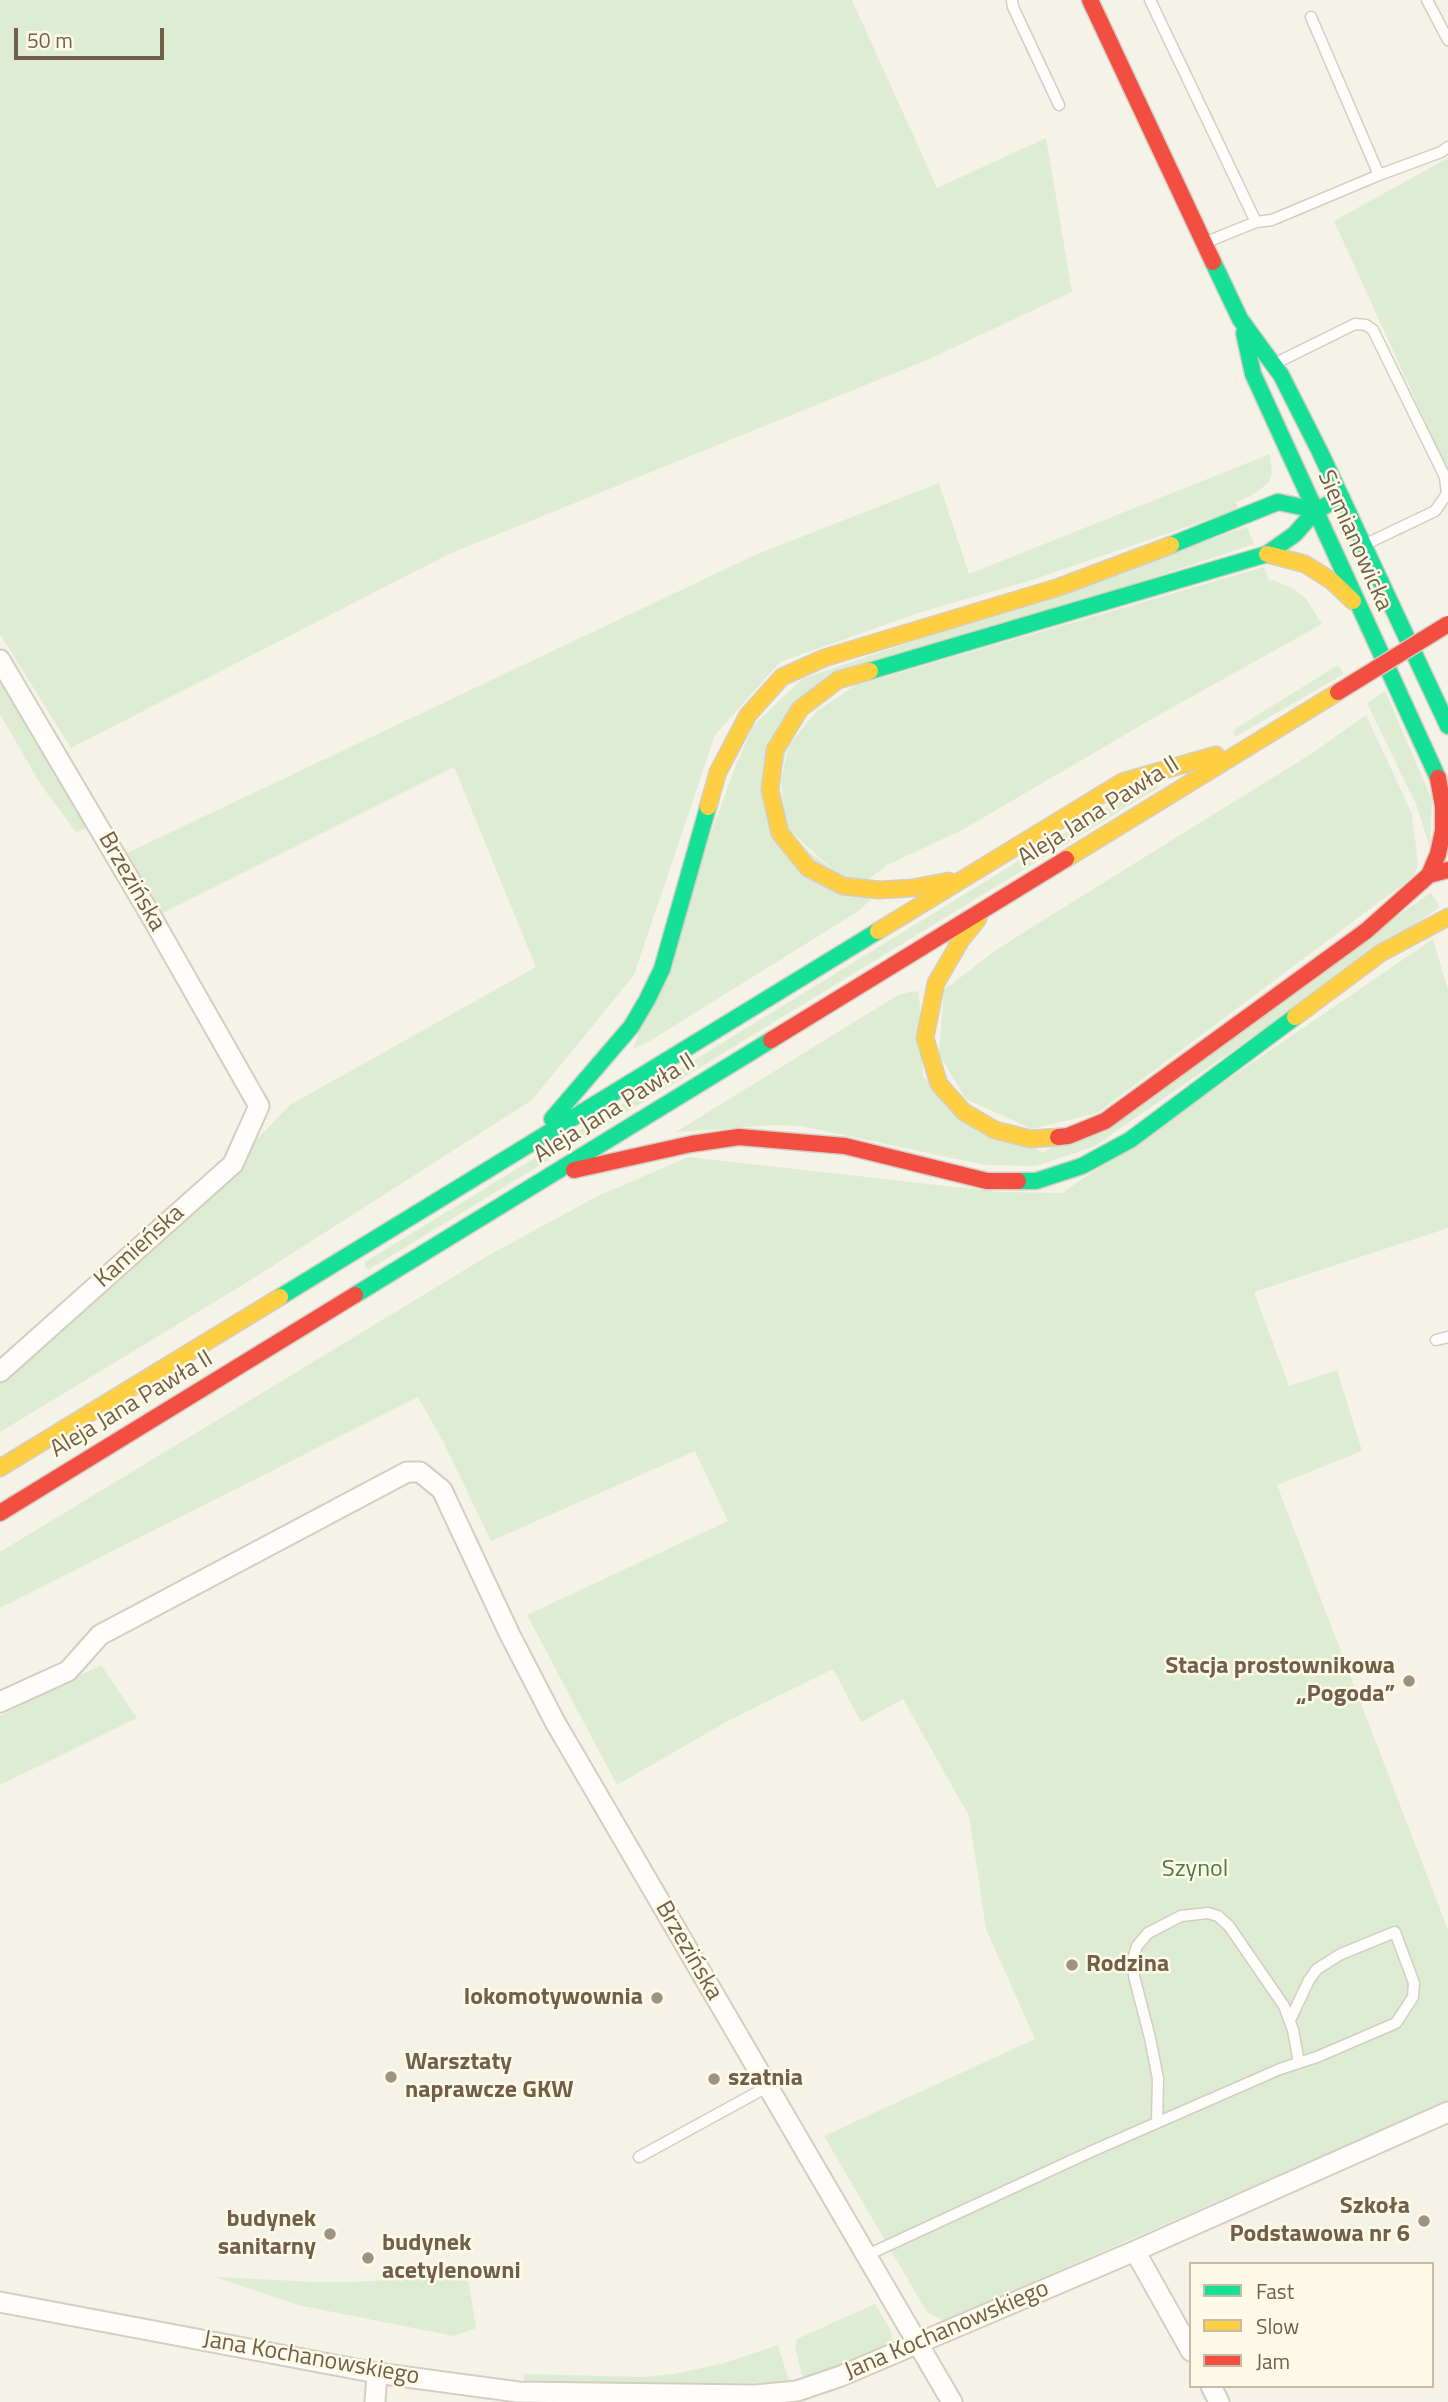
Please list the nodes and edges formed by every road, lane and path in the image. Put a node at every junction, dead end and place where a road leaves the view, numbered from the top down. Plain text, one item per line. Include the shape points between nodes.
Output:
1 (1012, 0) edge
2 (1090, 0) edge
3 (1150, 0) edge
4 (1427, 0) edge
5 (1311, 17) dead end
6 (1448, 40) edge
7 (1059, 104) dead end
8 (1448, 147) edge
9 (1379, 174) junction
10 (1256, 222) junction
11 (1204, 243) junction
12 (1240, 319) junction
13 (1274, 364) junction
14 (1342, 498) junction
15 (1316, 510) junction
16 (1364, 545) junction
17 (1268, 554) junction
18 (1358, 605) junction
19 (1448, 624) edge
20 (0, 660) edge
21 (1448, 726) edge
22 (1254, 743) junction
23 (1448, 870) edge
24 (1429, 875) junction
25 (967, 878) junction
26 (988, 907) junction
27 (1448, 917) edge
28 (260, 1106) joint
29 (529, 1145) junction
30 (549, 1176) junction
31 (1448, 1337) edge
32 (1436, 1340) dead end
33 (0, 1372) edge
34 (0, 1468) edge
35 (0, 1513) edge
36 (0, 1702) edge
37 (1290, 2020) junction
38 (1299, 2063) junction
39 (767, 2087) junction
40 (1448, 2112) edge
41 (1157, 2123) junction
42 (639, 2157) dead end
43 (1135, 2250) junction
44 (865, 2256) junction
45 (0, 2302) edge
46 (916, 2343) junction
47 (1189, 2347) edge
48 (377, 2373) junction
49 (685, 2398) edge
50 (375, 2402) edge
51 (951, 2402) edge

1 - 7 lane
2 - 11 main road, Siemianowicka
3 - 10 lane
4 - 6 lane
5 - 9 lane
8 - 9 lane
9 - 10 lane via 1272,220
10 - 11 lane
11 - 12 main road, Siemianowicka
12 - 13 main road, Siemianowicka
12 - 15 main road, Siemianowicka via 1253,374
13 - 14 main road, Siemianowicka
13 - 16 lane via 1355,324 1373,330 1445,477 1447,494 1435,511
14 - 15 main road
14 - 16 main road, Siemianowicka
15 - 17 main road via 1295,534
15 - 18 main road, Siemianowicka
15 - 29 main road via 1278,502 1059,587 824,659 782,677 748,715 718,772 662,969 647,1000 631,1027
16 - 21 main road, Siemianowicka
17 - 18 main road via 1305,564
17 - 25 main road via 838,680 800,709 775,750 770,790 780,833 808,869 843,886 880,890
18 - 24 main road, Siemianowicka via 1438,777 1443,831
19 - 22 main road, Aleja Jana Pawła II, bridge
20 - 28 street, Brzezińska
22 - 25 main road, Aleja Jana Pawła II via 1122,782
22 - 26 main road, Aleja Jana Pawła II
23 - 24 main road
24 - 26 main road via 1366,931 1105,1121 1068,1136 1031,1139 995,1130 964,1112 939,1084 925,1038 936,983 961,940
25 - 29 main road, Aleja Jana Pawła II
26 - 30 main road, Aleja Jana Pawła II
27 - 30 main road via 1381,953 1130,1140 1082,1166 1036,1181 988,1181 845,1146 739,1137
28 - 33 street, Kamieńska via 233,1164
29 - 34 main road, Aleja Jana Pawła II
30 - 35 main road, Aleja Jana Pawła II
31 - 32 lane
36 - 39 street, Brzezińska via 68,1671 100,1635 407,1472 419,1472 442,1490 555,1722
37 - 38 lane
37 - 38 lane via 1317,1969 1340,1954 1395,1932 1414,1983 1413,1997 1396,2022
37 - 41 lane via 1276,1993 1218,1916 1181,1916 1148,1933 1137,1946 1133,1976 1158,2079
38 - 41 lane
39 - 42 lane
39 - 44 street, Brzezińska
40 - 43 street, Jana Kochanowskiego
41 - 44 lane
43 - 46 street, Jana Kochanowskiego
43 - 47 street
44 - 46 street, Brzezińska
45 - 48 street, Jana Kochanowskiego
46 - 49 street, Jana Kochanowskiego via 797,2391
46 - 51 street, Brzezińska
48 - 49 street, Jana Kochanowskiego via 518,2392
48 - 50 street

